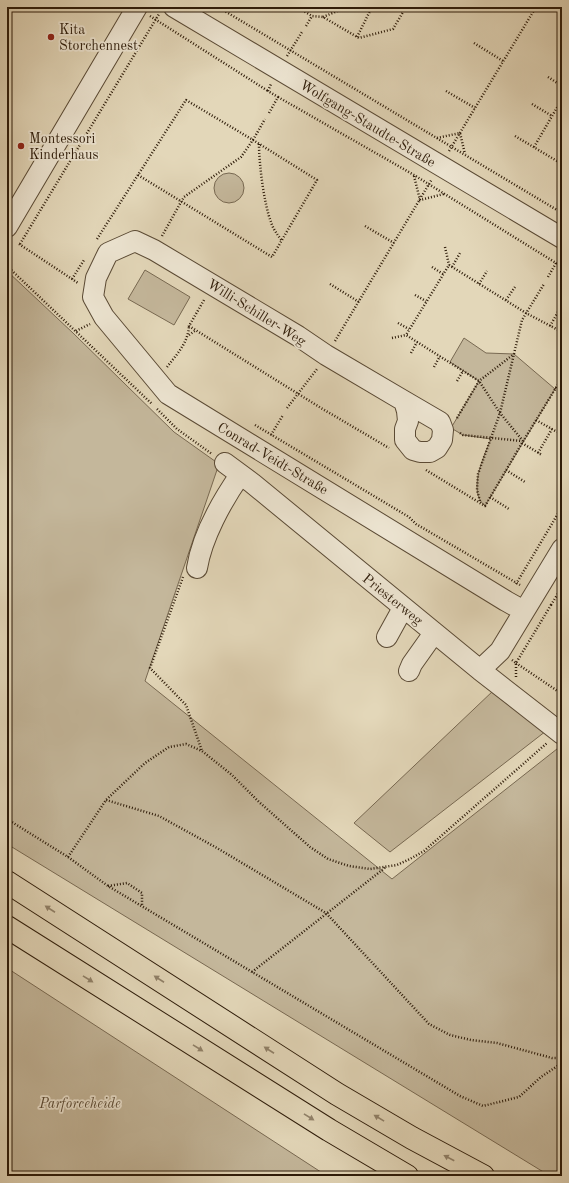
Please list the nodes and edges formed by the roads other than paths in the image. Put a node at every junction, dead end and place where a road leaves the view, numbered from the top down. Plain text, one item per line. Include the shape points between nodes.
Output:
1 (137, 7) edge
2 (167, 10) edge
3 (10, 234) edge
4 (562, 238) edge
5 (94, 294) joint
6 (404, 401) junction
7 (225, 463) road end
8 (240, 475) junction
9 (562, 549) edge
10 (191, 571) road end
11 (403, 608) junction
12 (524, 611) junction
13 (434, 633) junction
14 (387, 637) dead end
15 (480, 670) junction
16 (409, 671) dead end
17 (557, 730) edge
18 (7, 882) edge
19 (7, 927) edge
20 (407, 1176) edge
21 (483, 1176) edge

1 - 3 street
2 - 4 street, Wolfgang-Staudte-Straße
5 - 6 street, Willi-Schiller-Weg via 102,247 135,241 213,285
5 - 12 street, Conrad-Veidt-Straße via 93,297 104,317 168,394
6 - 6 street, Willi-Schiller-Weg via 408,421 405,440 410,454 430,452 437,448 446,425
7 - 8 street, Priesterweg
8 - 10 street via 222,503
8 - 11 street, Priesterweg
9 - 12 street
11 - 13 street, Priesterweg
11 - 14 street
12 - 15 street via 500,651
13 - 15 street, Priesterweg
13 - 16 street
15 - 17 street, Priesterweg
21 -> 18 highway via 337,1094
19 -> 20 highway via 329,1130

